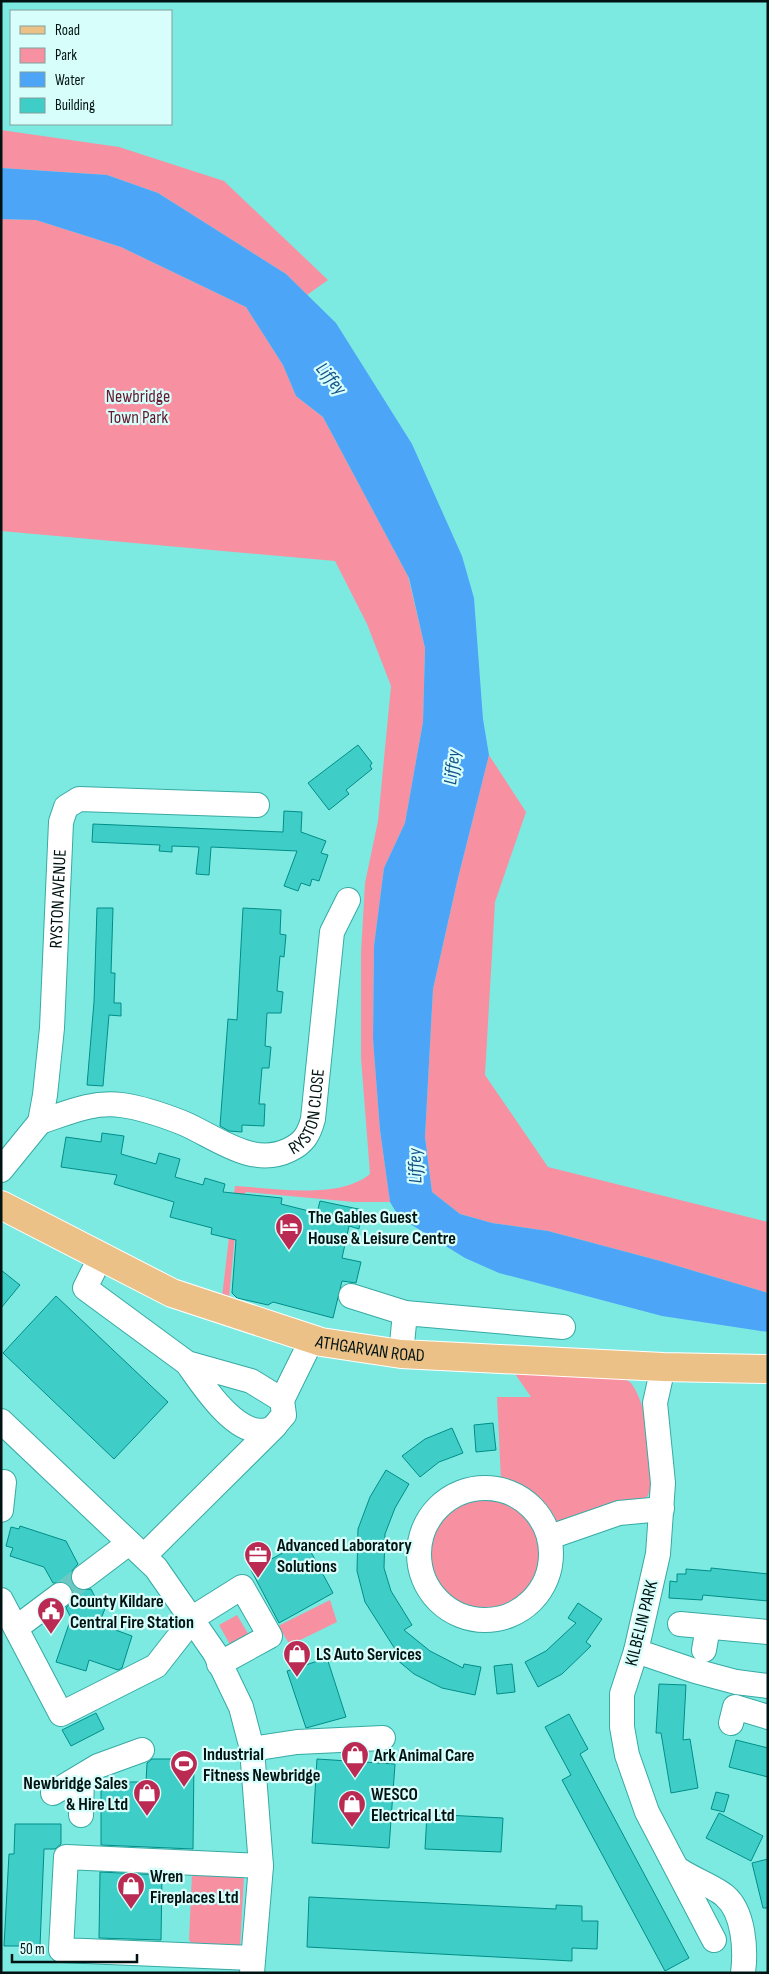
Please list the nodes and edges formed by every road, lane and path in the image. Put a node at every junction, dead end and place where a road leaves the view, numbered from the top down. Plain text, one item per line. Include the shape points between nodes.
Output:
1 (257, 805) dead end
2 (336, 909) dead end
3 (40, 1122) junction
4 (1, 1170) edge
5 (1, 1205) edge
6 (100, 1258) junction
7 (351, 1296) dead end
8 (405, 1313) junction
9 (563, 1327) dead end
10 (312, 1339) junction
11 (401, 1354) junction
12 (187, 1363) junction
13 (664, 1366) junction
14 (768, 1369) edge
15 (282, 1400) junction
16 (1, 1421) edge
17 (274, 1426) junction
18 (1, 1484) edge
19 (662, 1509) junction
20 (1, 1510) edge
21 (550, 1537) junction
22 (137, 1549) junction
23 (84, 1577) tunnel mouth
24 (60, 1595) tunnel mouth
25 (1, 1600) edge
26 (192, 1620) junction
27 (680, 1624) dead end
28 (708, 1627) junction
29 (16, 1628) junction
30 (768, 1632) edge
31 (704, 1650) dead end
32 (636, 1651) junction
33 (219, 1664) junction
34 (768, 1686) edge
35 (768, 1717) edge
36 (731, 1723) dead end
37 (383, 1738) dead end
38 (252, 1749) junction
39 (142, 1750) dead end
40 (82, 1776) junction
41 (53, 1793) dead end
42 (80, 1814) dead end
43 (260, 1866) junction
44 (676, 1868) junction
45 (714, 1940) dead end
46 (252, 1966) edge
47 (743, 1973) edge

1 - 3 street, RYSTON AVENUE via 80,799 66,807 61,822 52,1028
2 - 3 street, RYSTON CLOSE via 313,1119 308,1136 292,1148 277,1156 258,1155 229,1147 159,1114 120,1105 93,1105
3 - 4 street
5 - 6 main road, ATHGARVAN ROAD
6 - 10 main road, ATHGARVAN ROAD via 172,1294
6 - 12 street via 85,1288
7 - 8 street
8 - 9 street
8 - 11 street
10 - 11 main road, ATHGARVAN ROAD
10 - 15 street
11 - 13 main road, ATHGARVAN ROAD
12 - 15 street via 251,1381
12 - 17 street via 217,1406 235,1420 266,1431
13 - 14 main road, ATHGARVAN ROAD
13 - 19 street, KILBELIN PARK via 656,1403 662,1456
15 - 17 street via 284,1415
16 - 22 street
17 - 22 street
18 - 20 street via 4,1482
19 - 21 street via 618,1513
19 - 32 street, KILBELIN PARK via 658,1554
21 - 21 street via 552,1554 548,1575 538,1593 523,1608 504,1617 484,1620 463,1617 444,1607 430,1592 421,1573 418,1552 422,1531 447,1499 466,1490 487,1487 522,1498 544,1522
22 - 23 street
22 - 26 street via 156,1568
24 - 29 street
25 - 29 street
26 - 29 street via 156,1666 60,1714
26 - 33 street
26 - 33 street via 242,1587 270,1636
27 - 28 street
28 - 30 street
28 - 31 street
32 - 34 street via 736,1682
32 - 44 street, KILBELIN PARK via 622,1694 625,1746 647,1812
33 - 38 street via 241,1707
35 - 36 street via 735,1706
37 - 38 street via 297,1742
38 - 43 street via 251,1826
39 - 40 street via 98,1766
40 - 41 street
40 - 42 street
43 - 46 street
43 - 46 street via 66,1857 61,1950
44 - 45 street, KILBELIN PARK
44 - 47 street, KILBELIN PARK via 724,1894 737,1911 742,1933

